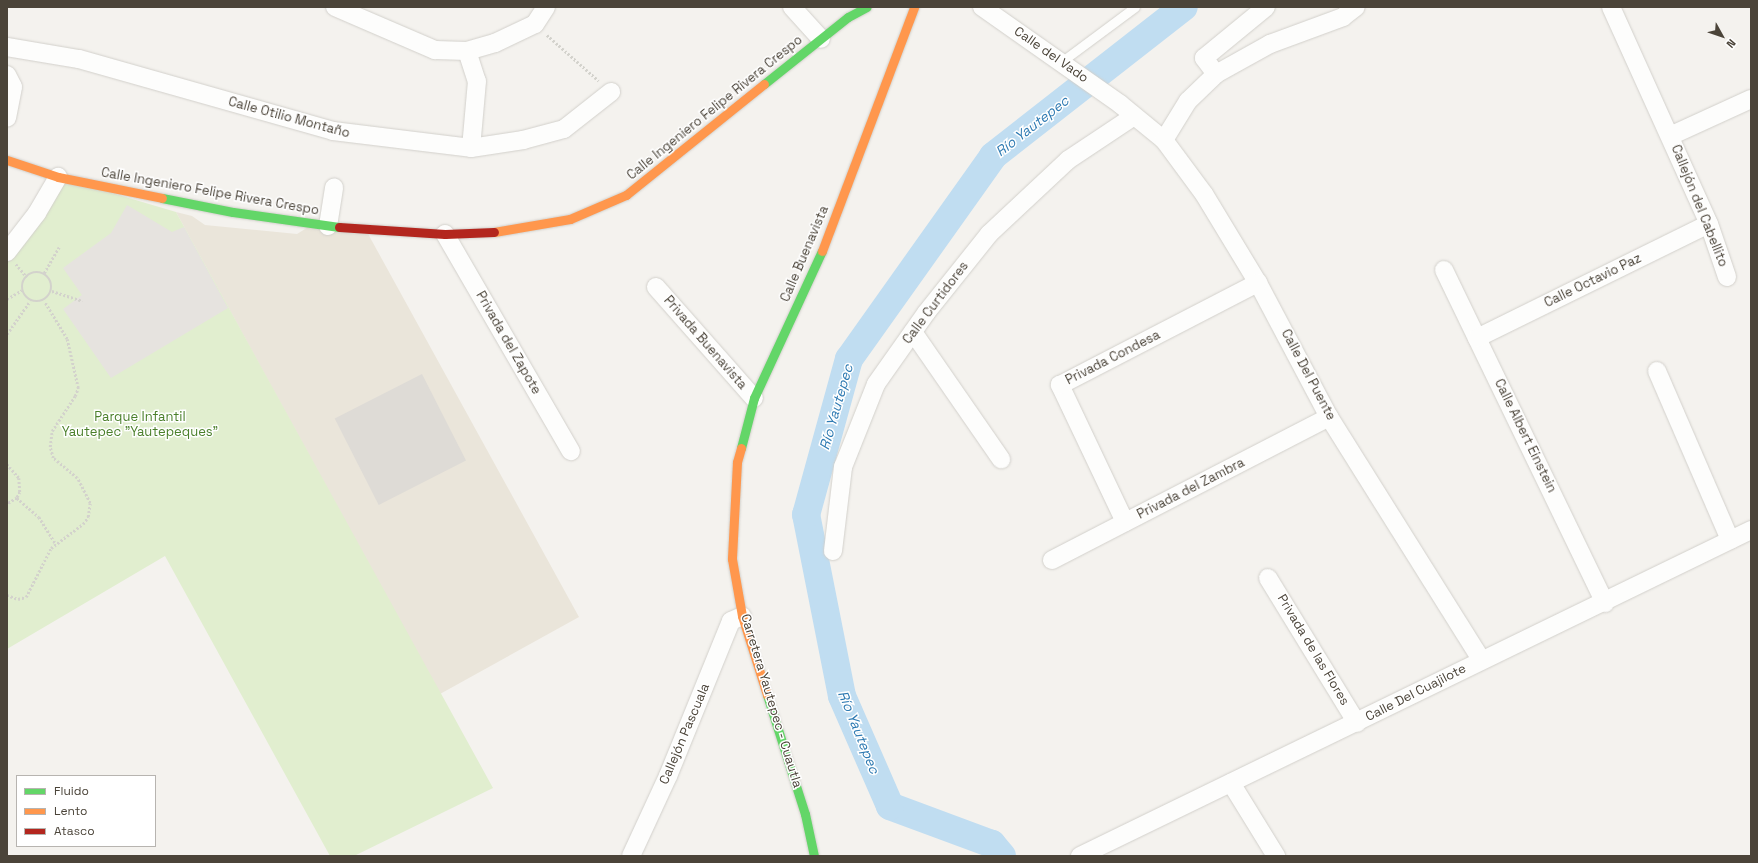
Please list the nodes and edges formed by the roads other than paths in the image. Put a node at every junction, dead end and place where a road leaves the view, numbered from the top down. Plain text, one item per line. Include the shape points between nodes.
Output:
1 (335, 7) edge
2 (546, 7) edge
3 (792, 7) edge
4 (867, 7) edge
5 (914, 7) edge
6 (982, 7) edge
7 (1135, 7) edge
8 (1266, 7) edge
9 (1356, 7) edge
10 (1611, 7) edge
11 (821, 39) junction
12 (7, 47) edge
13 (467, 51) junction
14 (898, 55) junction
15 (1061, 62) junction
16 (1216, 74) junction
17 (7, 75) edge
18 (611, 92) road end
19 (1751, 99) edge
20 (1120, 104) joint
21 (1134, 116) junction
22 (7, 117) edge
23 (1670, 136) junction
24 (1164, 140) junction
25 (471, 148) junction
26 (7, 160) edge
27 (58, 177) junction
28 (334, 187) dead end
29 (821, 224) dead end
30 (1709, 224) junction
31 (328, 226) junction
32 (445, 234) junction
33 (7, 252) edge
34 (803, 268) dead end
35 (1444, 270) dead end
36 (1727, 277) dead end
37 (1258, 282) junction
38 (656, 287) dead end
39 (790, 296) dead end
40 (913, 332) junction
41 (1477, 338) junction
42 (1657, 371) dead end
43 (748, 390) junction
44 (1329, 417) junction
45 (571, 451) dead end
46 (1001, 459) dead end
47 (737, 462) joint
48 (1125, 522) junction
49 (1751, 530) edge
50 (1730, 540) junction
51 (722, 549) dead end
52 (833, 551) dead end
53 (1052, 560) dead end
54 (725, 578) dead end
55 (1268, 578) dead end
56 (1605, 603) junction
57 (735, 620) junction
58 (1481, 659) junction
59 (1357, 723) junction
60 (1231, 783) junction
61 (798, 831) dead end
62 (814, 854) edge
63 (804, 855) edge
64 (631, 856) edge
65 (1080, 856) edge
66 (1276, 856) edge

1 - 13 street via 435,50
2 - 13 street via 535,24 495,43
3 - 11 street
4 - 11 main road, Calle Ingeniero Felipe Rivera Crespo via 848,17
5 - 14 main road, Calle Buenavista
6 - 15 street, Calle del Vado
7 - 15 lane
8 - 16 street via 1204,58
9 - 16 street via 1343,17 1270,44
10 - 23 street, Callejón del Cabellito
11 - 32 main road, Calle Ingeniero Felipe Rivera Crespo via 626,195 570,219 502,232
12 - 25 street, Calle Otilio Montaño via 78,59 333,131
13 - 25 street via 477,81
14 - 29 main road, Calle Buenavista via 869,105
14 - 43 main road, Calle Buenavista via 814,272
15 - 20 street, Calle del Vado
16 - 24 street via 1188,101
17 - 22 street via 13,87
18 - 25 street, Calle Otilio Montaño via 564,129 522,140
19 - 23 street, Callejón del Cabellito
20 - 21 street, Calle Del Puente
21 - 24 street, Calle Del Puente
21 - 40 street, Calle Curtidores via 1068,160 989,234
23 - 30 street, Callejón del Cabellito
24 - 37 street, Calle Del Puente via 1204,194
26 - 27 main road, Calle Ingeniero Felipe Rivera Crespo
27 - 31 main road, Calle Ingeniero Felipe Rivera Crespo via 233,212
27 - 33 street via 37,213
28 - 31 street
30 - 36 street, Callejón del Cabellito
30 - 41 street, Calle Octavio Paz
31 - 32 main road, Calle Ingeniero Felipe Rivera Crespo
32 - 45 street, Privada del Zapote
34 - 39 main road, Calle Buenavista
35 - 41 street, Calle Albert Einstein
37 - 44 street, Calle Del Puente
37 - 48 street, Privada Condesa via 1060,385
38 - 43 street, Privada Buenavista
40 - 46 street
40 - 52 street, Calle Curtidores via 876,384 843,467
41 - 56 street, Calle Albert Einstein
42 - 50 street
43 - 47 main road, Calle Buenavista
44 - 48 street, Privada del Zambra
44 - 58 street, Calle Del Puente
47 - 57 main road, Carretera Yautepec - Cuautla via 732,558
48 - 53 street, Privada del Zambra
49 - 50 street, Calle Del Cuajilote
50 - 56 street, Calle Del Cuajilote
51 - 54 main road
55 - 59 street, Privada de las Flores
56 - 58 street, Calle Del Cuajilote
57 - 62 main road, Carretera Yautepec - Cuautla
57 - 64 street, Callejón Pascuala
58 - 59 street, Calle Del Cuajilote
59 - 60 street, Calle Del Cuajilote
60 - 65 street, Calle Del Cuajilote
60 - 66 street
61 - 63 main road
62 - 63 main road

